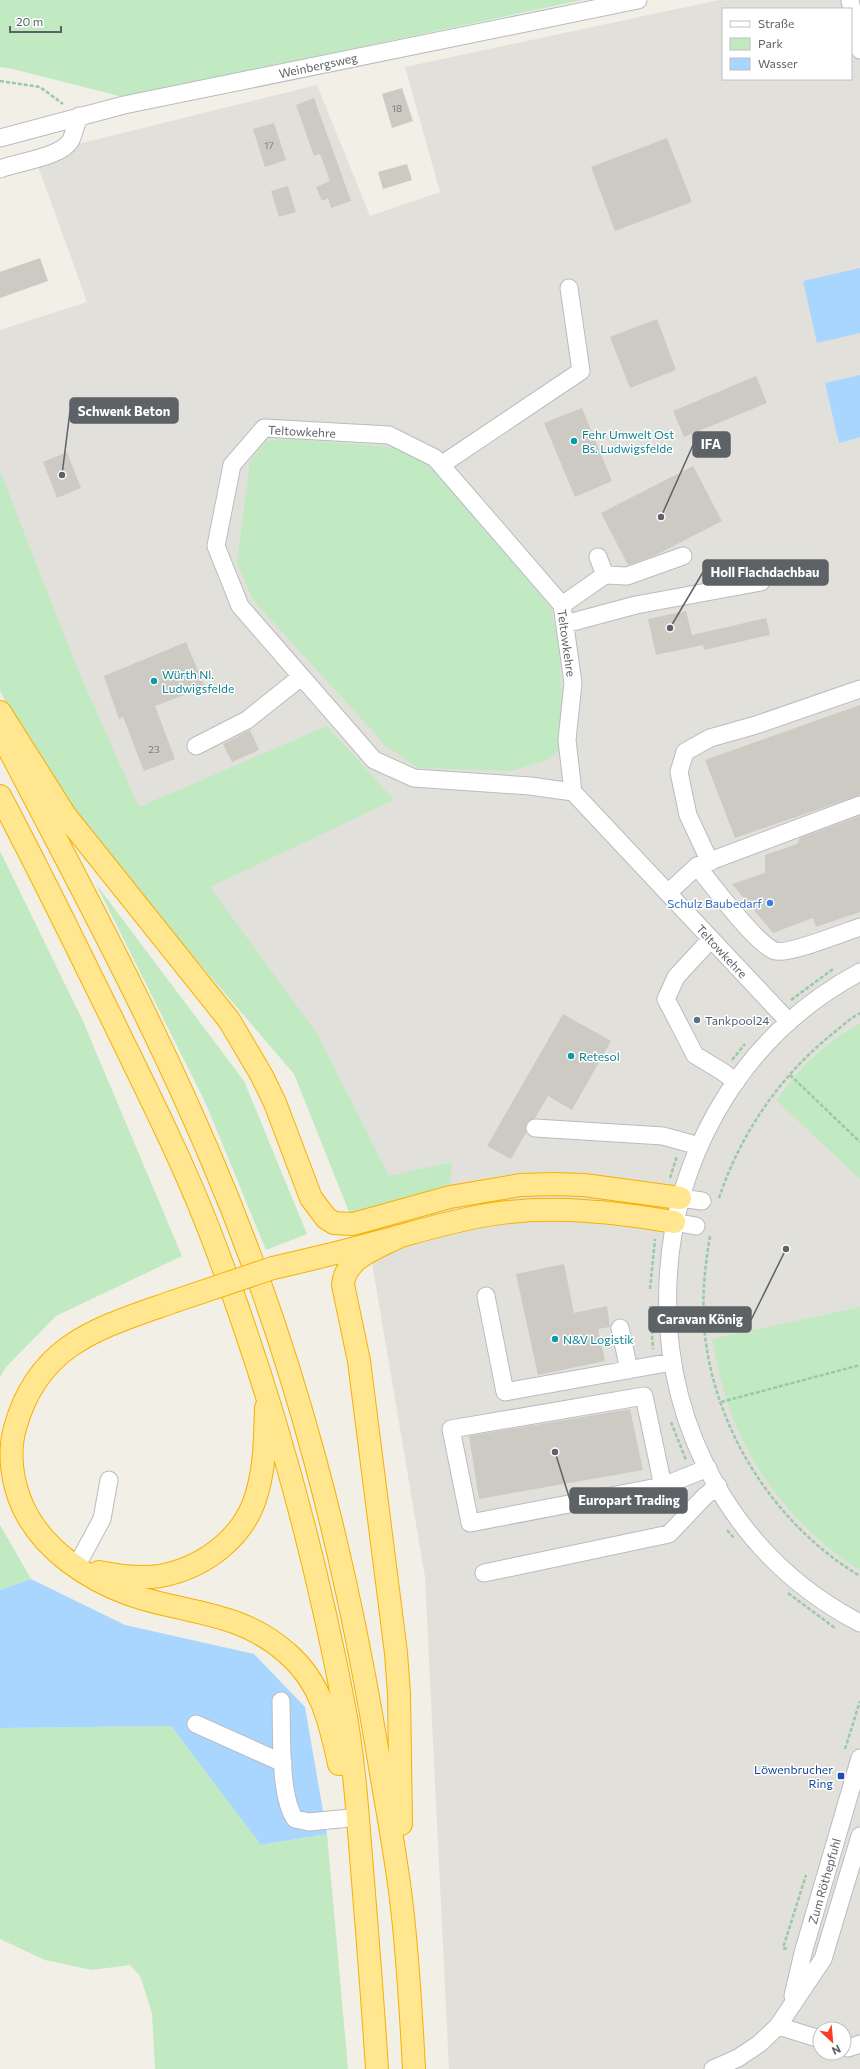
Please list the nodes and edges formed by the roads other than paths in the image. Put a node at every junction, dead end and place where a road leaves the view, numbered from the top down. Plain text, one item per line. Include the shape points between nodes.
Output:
1 (638, 0) edge
2 (852, 10) edge
3 (860, 50) edge
4 (79, 116) junction
5 (0, 138) edge
6 (0, 169) edge
7 (569, 288) dead end
8 (441, 465) junction
9 (683, 556) dead end
10 (598, 557) dead end
11 (605, 575) junction
12 (761, 582) dead end
13 (562, 604) junction
14 (565, 624) junction
15 (301, 677) junction
16 (860, 689) edge
17 (0, 712) edge
18 (0, 732) edge
19 (196, 746) dead end
20 (573, 792) junction
21 (0, 796) edge
22 (860, 805) edge
23 (703, 864) junction
24 (668, 893) junction
25 (860, 927) edge
26 (711, 940) junction
27 (860, 972) edge
28 (783, 1017) junction
29 (729, 1077) junction
30 (535, 1128) dead end
31 (691, 1144) junction
32 (672, 1197) junction
33 (710, 1201) road end
34 (392, 1214) junction
35 (666, 1221) junction
36 (703, 1228) road end
37 (400, 1236) junction
38 (306, 1257) junction
39 (486, 1296) dead end
40 (620, 1328) dead end
41 (664, 1364) junction
42 (629, 1370) junction
43 (267, 1392) junction
44 (700, 1471) junction
45 (109, 1480) dead end
46 (663, 1486) junction
47 (718, 1486) junction
48 (76, 1567) junction
49 (484, 1573) dead end
50 (860, 1623) edge
51 (281, 1702) dead end
52 (196, 1724) dead end
53 (860, 1758) edge
54 (283, 1763) junction
55 (350, 1818) junction
56 (860, 1836) edge
57 (363, 1880) junction
58 (401, 1897) junction
59 (791, 2006) junction
60 (778, 2026) junction
61 (812, 2037) edge
62 (377, 2069) edge
63 (414, 2069) edge
64 (713, 2069) edge

1 - 4 street, Weinbergsweg
2 - 3 street
4 - 5 street, Weinbergsweg
4 - 6 street via 70,142 47,158 18,162
7 - 8 street via 581,371
8 - 13 street, Teltowkehre
8 - 15 street, Teltowkehre via 435,458 389,435 264,428 232,465 216,546 240,606
9 - 11 street via 627,576
10 - 11 street
11 - 13 street
12 - 14 street via 636,605
13 - 14 street, Teltowkehre
14 - 20 street, Teltowkehre via 573,683 567,740
15 - 19 street via 247,720
15 - 20 street, Teltowkehre via 374,760 414,778 530,786
16 - 23 street via 710,738 685,752 679,772 688,815
17 - 34 highway via 65,815 208,992 246,1047 275,1103 305,1182 319,1210 334,1223 343,1225
18 - 58 highway via 128,978 173,1073 244,1240 275,1327 324,1488 348,1590 367,1680
20 - 24 street, Teltowkehre
21 - 43 highway via 166,1130 208,1226
22 - 23 street
23 - 24 street
23 - 25 street via 746,926 764,944 776,951 790,950
24 - 26 street, Teltowkehre
26 - 28 street, Teltowkehre
26 - 29 street via 676,977 666,999 695,1055
27 - 28 street via 815,1001
28 - 29 street via 760,1052
29 - 31 street via 714,1115
30 - 31 street via 662,1136
31 - 32 street
32 - 33 street
32 - 34 highway via 584,1185 521,1185 450,1197
32 - 35 street
34 - 38 highway
35 - 36 street
35 - 37 highway via 588,1211 529,1210 493,1214
35 - 41 street via 668,1264
37 - 38 highway
37 - 58 highway via 354,1262 344,1276 343,1285 359,1361 396,1653 400,1721
38 - 48 highway, bridge via 112,1323 78,1340 48,1364 35,1380 18,1415 14,1431 12,1466 20,1501 27,1516 48,1544
39 - 42 street via 505,1392
40 - 42 street
41 - 42 street
41 - 44 street via 686,1417
43 - 48 highway via 264,1458 257,1495 238,1530 222,1547 203,1561 159,1576 120,1576
43 - 57 highway via 286,1456 344,1707 357,1797
44 - 46 street
44 - 47 street
45 - 48 street via 102,1519
46 - 46 street via 470,1524 451,1428 644,1396
47 - 49 street via 669,1534
47 - 50 street via 741,1521 775,1560 809,1590
48 - 55 highway via 131,1595 213,1614 240,1624 265,1636 287,1653 308,1674 326,1711
51 - 54 street
52 - 54 street
53 - 59 street, Zum Röthepfuhl via 803,1953
54 - 55 street via 290,1810 295,1819 309,1822
55 - 57 highway
56 - 59 street, Zum Röthepfuhl via 822,1959
57 - 62 highway
58 - 63 highway
59 - 60 street, Zum Röthepfuhl
60 - 61 street
60 - 64 street, Zum Röthepfuhl via 759,2044 738,2058

